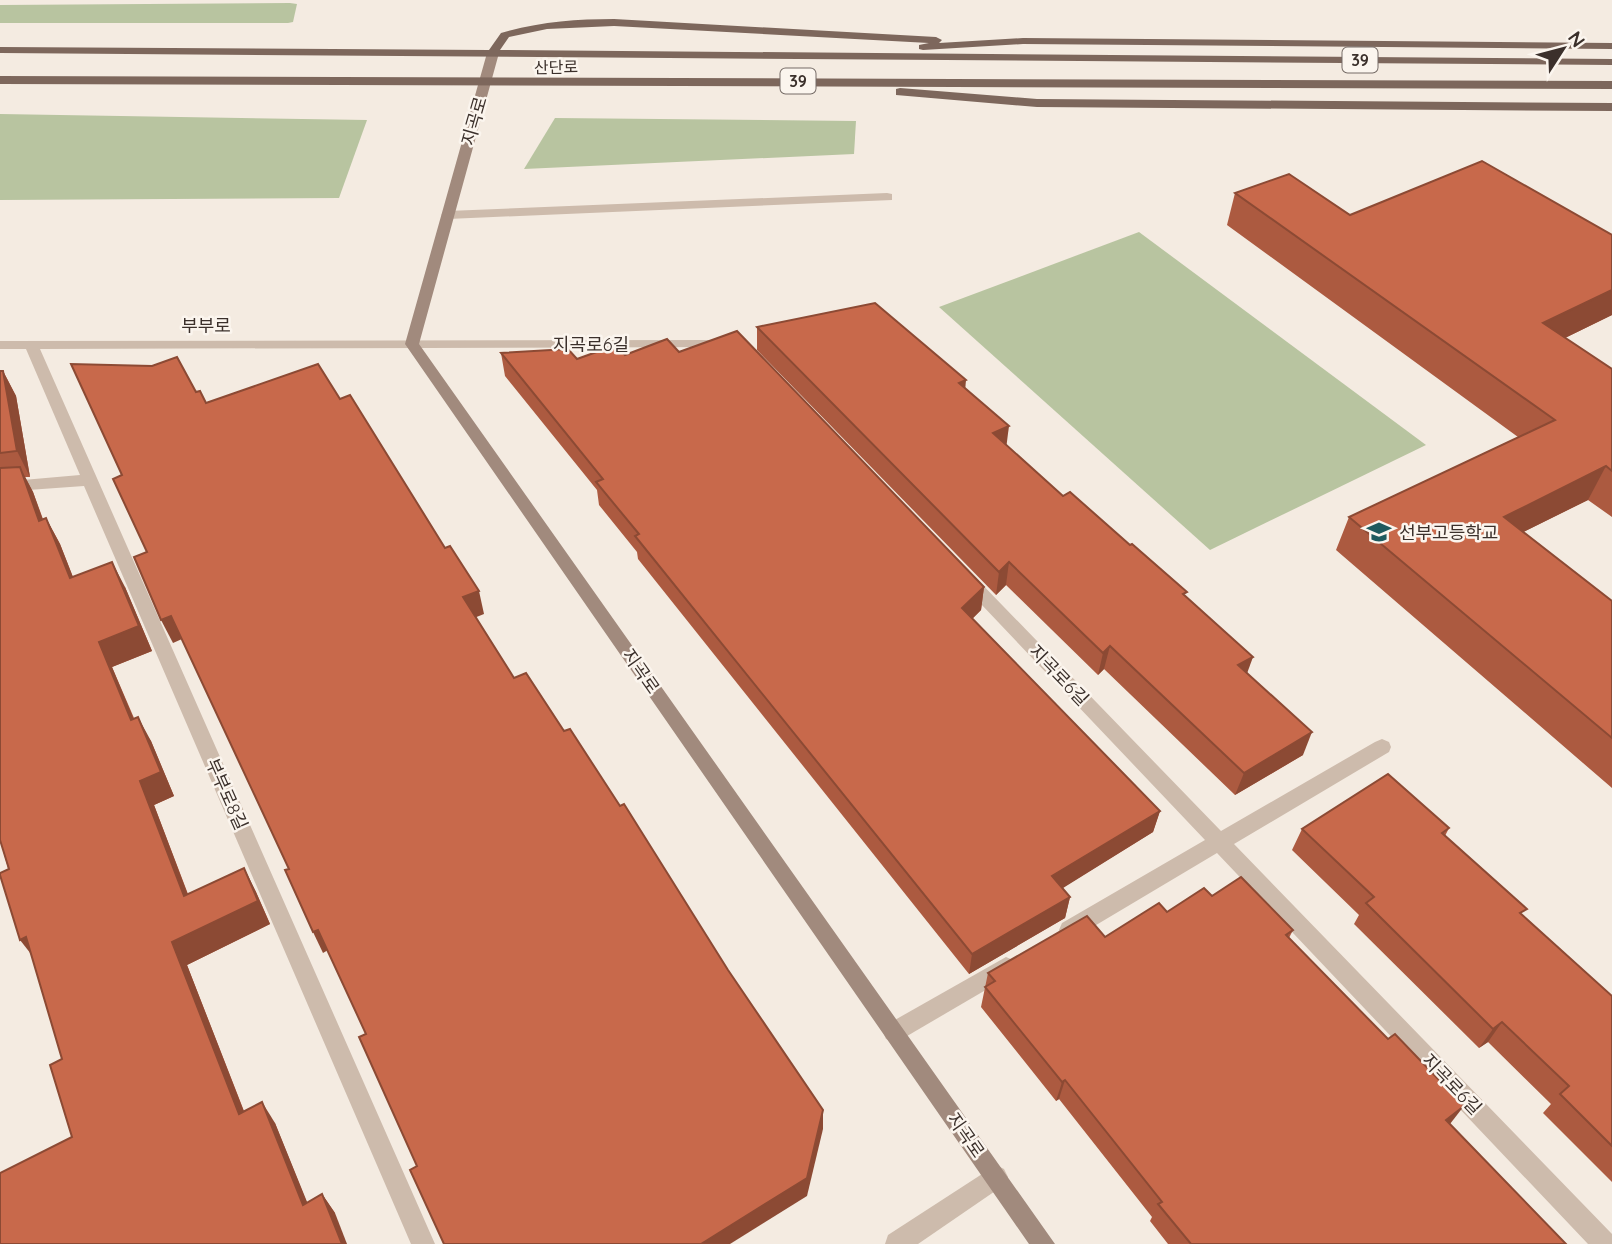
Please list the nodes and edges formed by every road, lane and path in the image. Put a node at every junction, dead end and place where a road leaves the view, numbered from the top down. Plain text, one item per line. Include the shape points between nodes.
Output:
1 (1023, 41) junction
2 (1612, 46) edge
3 (0, 50) edge
4 (493, 53) junction
5 (758, 57) junction
6 (1612, 62) edge
7 (0, 80) edge
8 (757, 81) junction
9 (485, 84) junction
10 (1612, 85) edge
11 (1612, 107) edge
12 (887, 198) dead end
13 (448, 215) junction
14 (412, 344) junction
15 (740, 344) edge
16 (0, 345) edge
17 (31, 345) junction
18 (90, 480) junction
19 (0, 487) edge
20 (951, 563) edge
21 (1382, 747) dead end
22 (1219, 842) junction
23 (1051, 940) edge
24 (1026, 954) edge
25 (894, 1032) junction
26 (996, 1177) junction
27 (423, 1244) edge
28 (897, 1244) edge
29 (1043, 1244) edge
30 (1605, 1244) edge

1 - 2 main road
1 - 4 main road via 860,39 612,22 533,26 505,35
1 - 5 main road
3 - 4 main road, 산단로 / 39
4 - 5 main road, 산단로 / 39
4 - 9 main road, 지곡로
5 - 6 main road, 산단로 / 39
7 - 9 main road, 산단로 / 39
8 - 9 main road, 산단로 / 39
8 - 10 main road, 산단로 / 39
8 - 11 main road via 1037,103
9 - 13 main road, 지곡로
12 - 13 street
13 - 14 main road, 지곡로
14 - 15 street, 지곡로6길
14 - 17 street, 부부로
14 - 25 main road, 지곡로
16 - 17 street, 부부로
17 - 18 street, 부부로8길
18 - 19 street
18 - 27 street, 부부로8길
20 - 22 street, 지곡로6길
21 - 22 street
22 - 23 street
22 - 30 street, 지곡로6길
24 - 25 street
25 - 26 main road, 지곡로
26 - 28 street
26 - 29 main road, 지곡로

